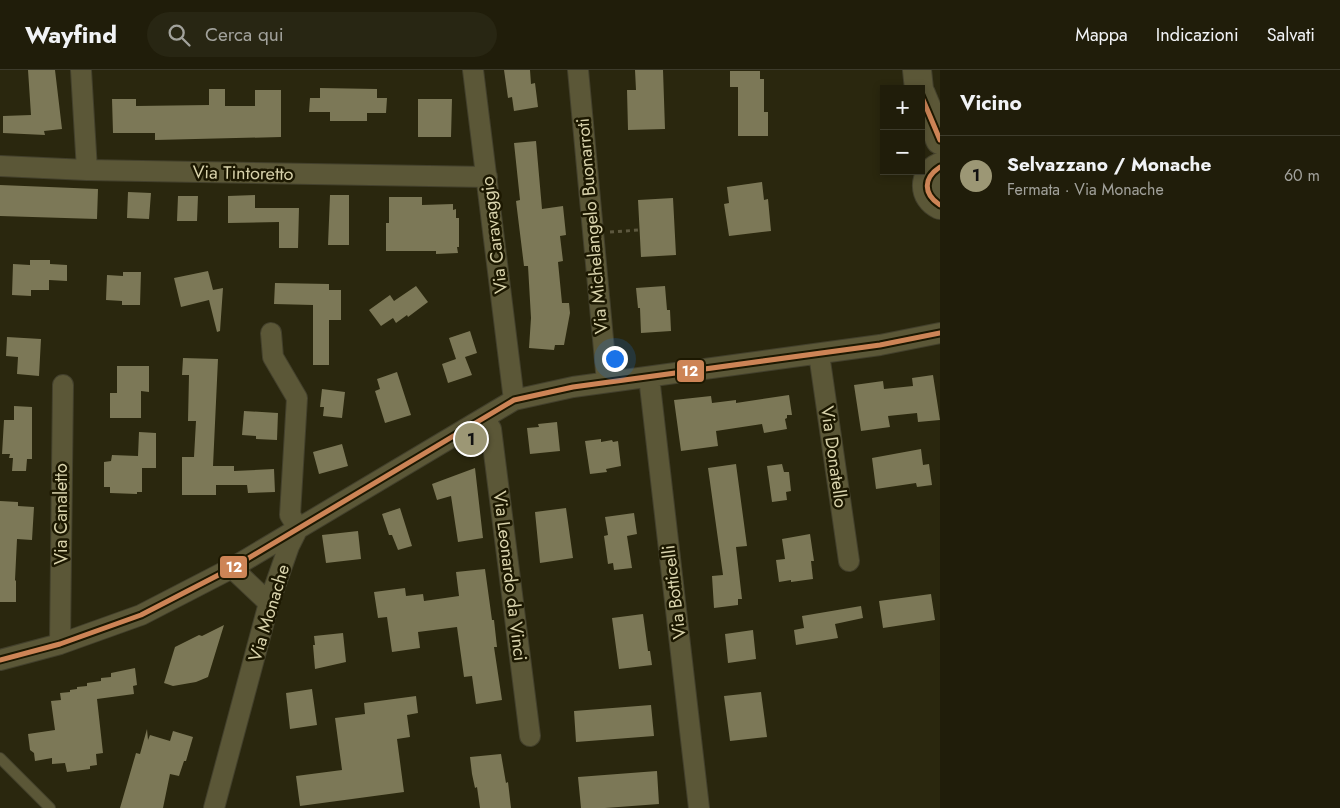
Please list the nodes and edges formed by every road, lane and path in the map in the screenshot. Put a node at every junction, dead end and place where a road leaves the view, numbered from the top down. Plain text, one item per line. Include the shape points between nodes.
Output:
1 (81, 70) edge
2 (473, 70) edge
3 (578, 70) edge
4 (918, 70) edge
5 (919, 85) edge
6 (925, 104) edge
7 (940, 140) edge
8 (925, 149) edge
9 (0, 166) edge
10 (87, 170) junction
11 (487, 177) junction
12 (935, 187) edge
13 (940, 227) edge
14 (639, 230) dead end
15 (625, 231) dead end
16 (271, 333) dead end
17 (940, 333) edge
18 (819, 354) junction
19 (649, 377) junction
20 (607, 382) junction
21 (63, 384) dead end
22 (514, 400) junction
23 (484, 418) junction
24 (298, 528) junction
25 (849, 561) dead end
26 (232, 568) junction
27 (270, 603) junction
28 (60, 644) junction
29 (0, 660) edge
30 (530, 736) dead end
31 (0, 758) edge
32 (50, 808) edge
33 (214, 808) edge
34 (699, 808) edge

1 - 10 street
2 - 11 street, Via Caravaggio
3 - 20 street, Via Michelangelo Buonarroti
4 - 5 street
6 - 7 street
8 - 12 street
9 - 10 street, Via Tintoretto
10 - 11 street, Via Tintoretto
11 - 22 street, Via Caravaggio
12 - 13 street
14 - 15 path
16 - 24 street via 273,357 297,398 290,515
17 - 18 street
18 - 19 street
18 - 25 street, Via Donatello
19 - 20 street
19 - 34 street, Via Botticelli
20 - 22 street
21 - 28 street, Via Canaletto
22 - 23 street
23 - 24 street
23 - 30 street, Via Leonardo da Vinci via 491,429
24 - 26 street
24 - 27 street, Via Monache
26 - 27 street
26 - 28 street via 140,615
27 - 33 street, Via Monache
28 - 29 street
31 - 32 lane

